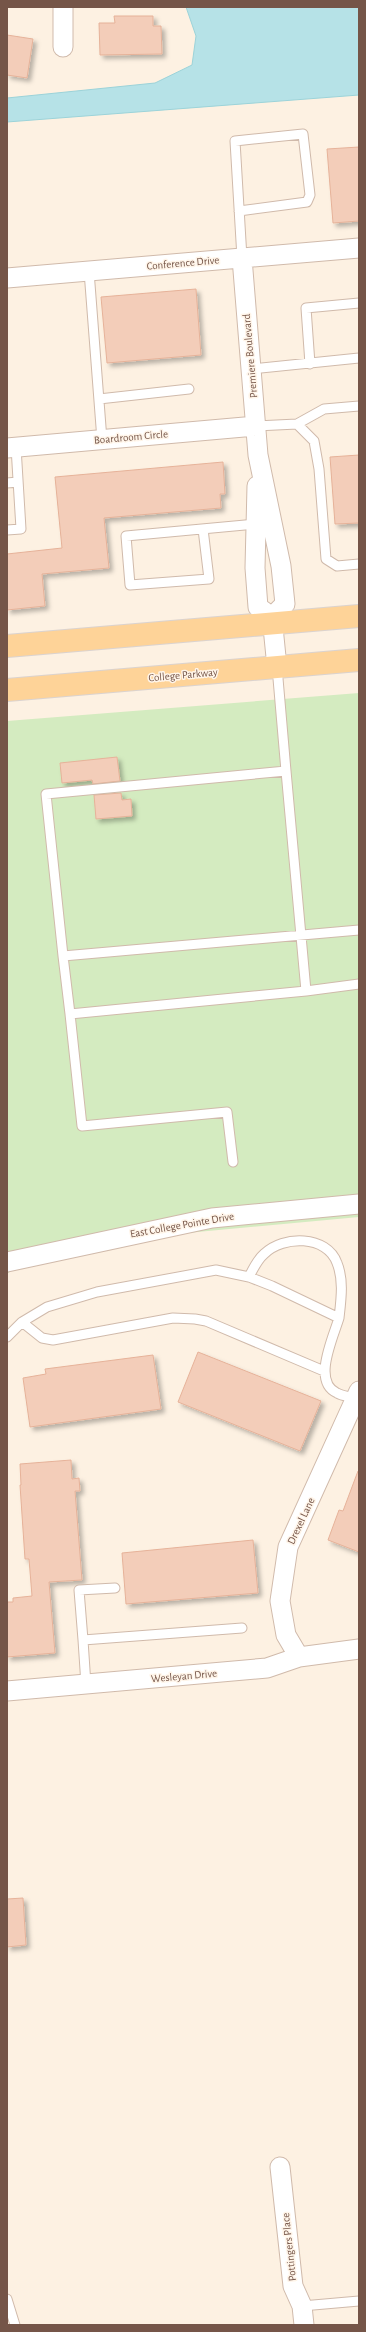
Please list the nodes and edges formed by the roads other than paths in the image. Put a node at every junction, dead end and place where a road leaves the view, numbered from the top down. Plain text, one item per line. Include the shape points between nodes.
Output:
1 (64, 7) edge
2 (63, 47) dead end
3 (239, 211) junction
4 (359, 248) edge
5 (242, 258) junction
6 (89, 271) junction
7 (7, 278) edge
8 (359, 303) edge
9 (359, 358) edge
10 (310, 364) junction
11 (251, 369) junction
12 (189, 389) dead end
13 (99, 399) junction
14 (359, 406) edge
15 (297, 424) junction
16 (256, 426) junction
17 (102, 440) junction
18 (11, 447) edge
19 (258, 455) junction
20 (18, 482) junction
21 (7, 483) edge
22 (256, 524) junction
23 (204, 529) junction
24 (7, 530) edge
25 (359, 564) edge
26 (359, 616) edge
27 (272, 621) junction
28 (7, 646) edge
29 (359, 660) edge
30 (277, 667) junction
31 (7, 690) edge
32 (286, 771) junction
33 (359, 930) edge
34 (301, 933) junction
35 (63, 956) junction
36 (359, 984) edge
37 (306, 991) junction
38 (70, 1014) junction
39 (233, 1162) dead end
40 (359, 1204) edge
41 (7, 1262) edge
42 (249, 1277) junction
43 (339, 1318) junction
44 (22, 1322) junction
45 (7, 1337) edge
46 (324, 1371) junction
47 (358, 1397) edge
48 (115, 1588) dead end
49 (242, 1628) dead end
50 (83, 1640) junction
51 (359, 1649) edge
52 (299, 1657) junction
53 (86, 1685) junction
54 (7, 1691) edge
55 (280, 2167) dead end
56 (7, 2299) edge
57 (359, 2301) edge
58 (302, 2306) junction
59 (15, 2325) edge
60 (304, 2325) edge

1 - 2 street
3 - 3 lane via 236,141 304,134 310,195 307,202
3 - 5 lane
4 - 5 street, Conference Drive
5 - 6 street, Conference Drive
5 - 11 street, Premiere Boulevard
6 - 7 street, Conference Drive
6 - 13 lane
8 - 10 lane via 306,308
9 - 10 lane
10 - 11 lane
11 - 16 street, Premiere Boulevard
12 - 13 lane
13 - 17 lane
14 - 15 lane via 324,409
15 - 16 lane
15 - 25 lane via 314,441 319,469 326,559 337,566
16 - 17 street, Boardroom Circle
16 - 19 street, Premiere Boulevard
17 - 18 street, Boardroom Circle
18 - 20 lane
19 - 22 street, Premiere Boulevard
19 - 27 street, Premiere Boulevard via 281,566 285,604
20 - 21 lane
20 - 24 lane via 21,529
22 - 23 lane
22 - 27 street, Premiere Boulevard via 255,568 258,607
23 - 23 lane via 126,536 130,585 209,580
26 - 27 main road
27 - 28 main road
27 - 30 street
29 - 30 main road, College Parkway
30 - 31 main road, College Parkway
30 - 32 lane
32 - 34 lane
32 - 35 lane via 46,794
33 - 34 lane
34 - 35 lane
34 - 37 lane
35 - 38 lane
36 - 37 lane
37 - 38 lane
38 - 39 lane via 82,1126 228,1112
40 - 41 street, East College Pointe Drive via 212,1218
42 - 43 lane
42 - 43 lane via 264,1253 281,1243 311,1242 324,1245 337,1262 340,1274
42 - 44 lane via 216,1270 154,1280 97,1292 48,1307
43 - 46 lane
44 - 45 lane
44 - 46 lane via 42,1338 53,1340 173,1318 206,1321
46 - 47 lane via 327,1386 337,1393
47 - 52 street, Drexel Lane via 288,1547 280,1601 286,1635
48 - 50 lane via 79,1590
49 - 50 lane
50 - 53 lane
51 - 52 street, Wesleyan Drive
52 - 53 street, Wesleyan Drive via 267,1668
53 - 54 street, Wesleyan Drive
55 - 58 street, Pottingers Place via 293,2286
56 - 59 lane
57 - 58 lane
58 - 60 street, Pottingers Place

